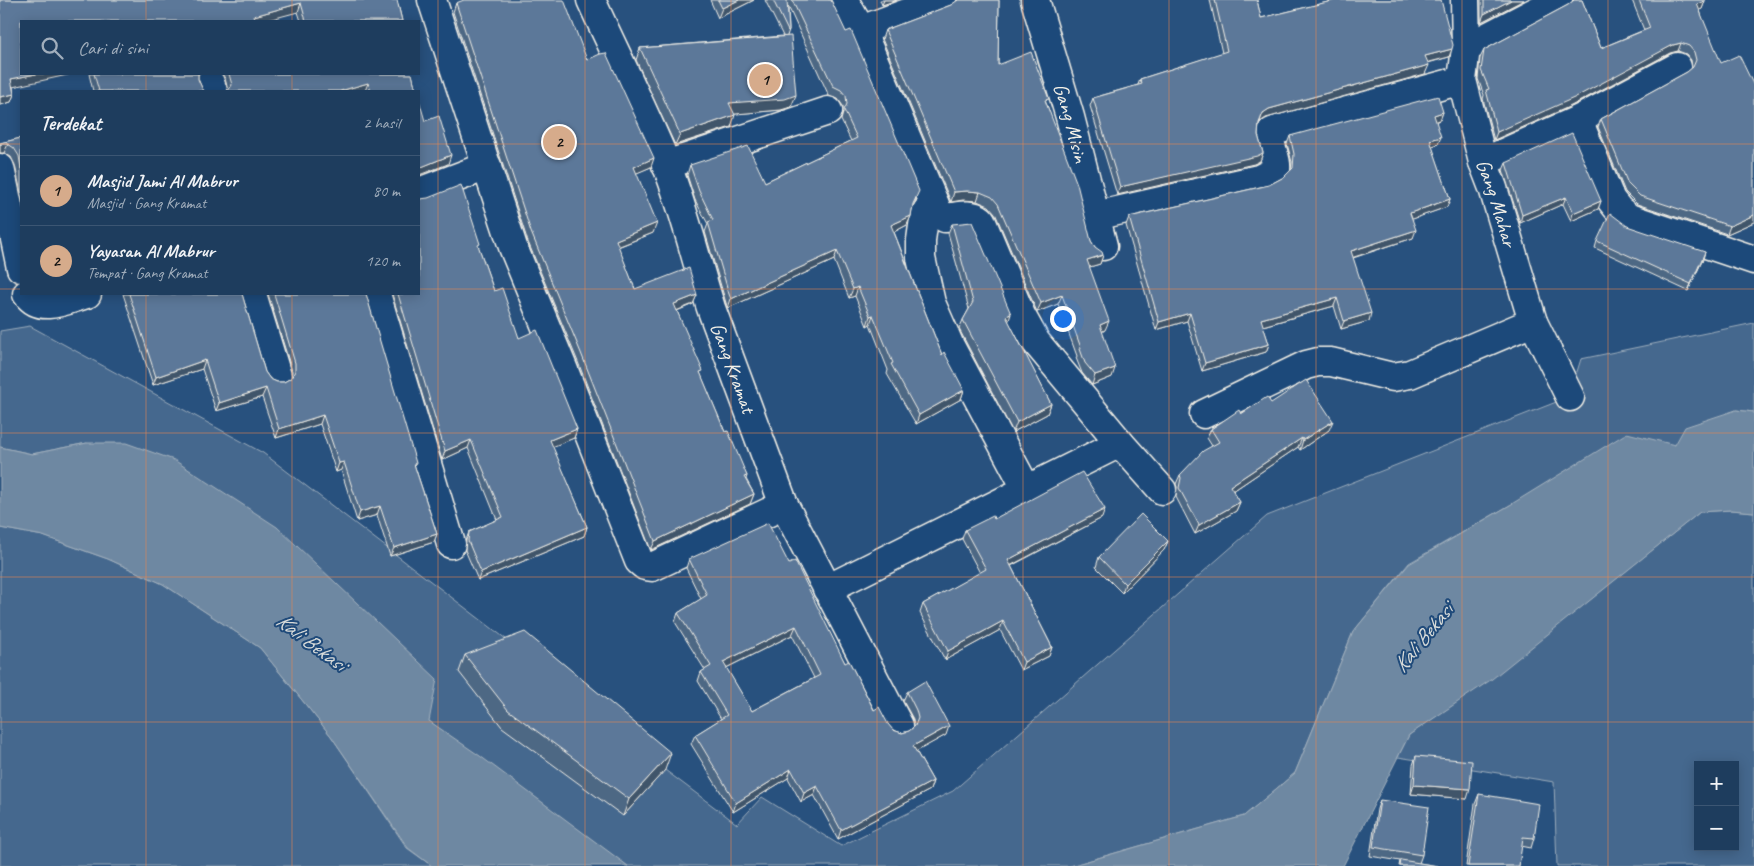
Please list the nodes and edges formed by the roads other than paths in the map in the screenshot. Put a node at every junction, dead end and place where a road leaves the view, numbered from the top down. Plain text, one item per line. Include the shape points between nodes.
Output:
1 (432, 0) edge
2 (591, 0) edge
3 (844, 0) edge
4 (942, 0) edge
5 (1035, 0) edge
6 (1465, 0) edge
7 (1558, 0) edge
8 (861, 30) junction
9 (1466, 48) junction
10 (1678, 67) dead end
11 (1462, 80) junction
12 (828, 111) dead end
13 (1578, 120) junction
14 (1483, 162) junction
15 (666, 165) junction
16 (486, 166) junction
17 (8, 174) edge
18 (420, 192) edge
19 (934, 203) junction
20 (1095, 216) junction
21 (1103, 246) dead end
22 (1754, 260) edge
23 (20, 261) edge
24 (28, 295) edge
25 (83, 295) edge
26 (252, 295) edge
27 (376, 295) edge
28 (1533, 322) junction
29 (277, 376) dead end
30 (1570, 397) dead end
31 (1204, 414) dead end
32 (1120, 443) junction
33 (1027, 490) junction
34 (1162, 490) dead end
35 (784, 505) junction
36 (451, 544) dead end
37 (827, 589) junction
38 (899, 726) dead end

1 - 16 street
2 - 15 street, Gang Kramat
3 - 8 street
4 - 8 street
5 - 20 street, Gang Misin
6 - 9 street, Gang Mahar
7 - 9 street
8 - 19 street
9 - 11 street, Gang Mahar
10 - 13 street
11 - 14 street, Gang Mahar
11 - 20 street via 1272,132 1270,138 1277,166 1267,176
12 - 15 street
13 - 14 street
13 - 22 street via 1611,200 1629,218
14 - 28 street, Gang Mahar
15 - 35 street, Gang Kramat via 711,308
16 - 18 street
16 - 35 street via 513,247 639,561 652,567
17 - 23 street
19 - 32 street via 945,218 958,215 981,220 1036,342
19 - 33 street via 924,219 921,240 921,258 931,304
20 - 21 street, Gang Misin
24 - 25 street via 34,301 48,305
26 - 29 street
27 - 36 street
28 - 30 street, Gang Mahar
28 - 31 street via 1410,374 1393,377 1331,362 1306,365
32 - 33 street
32 - 34 street
33 - 37 street
35 - 37 street, Gang Kramat
37 - 38 street, Gang Kramat

